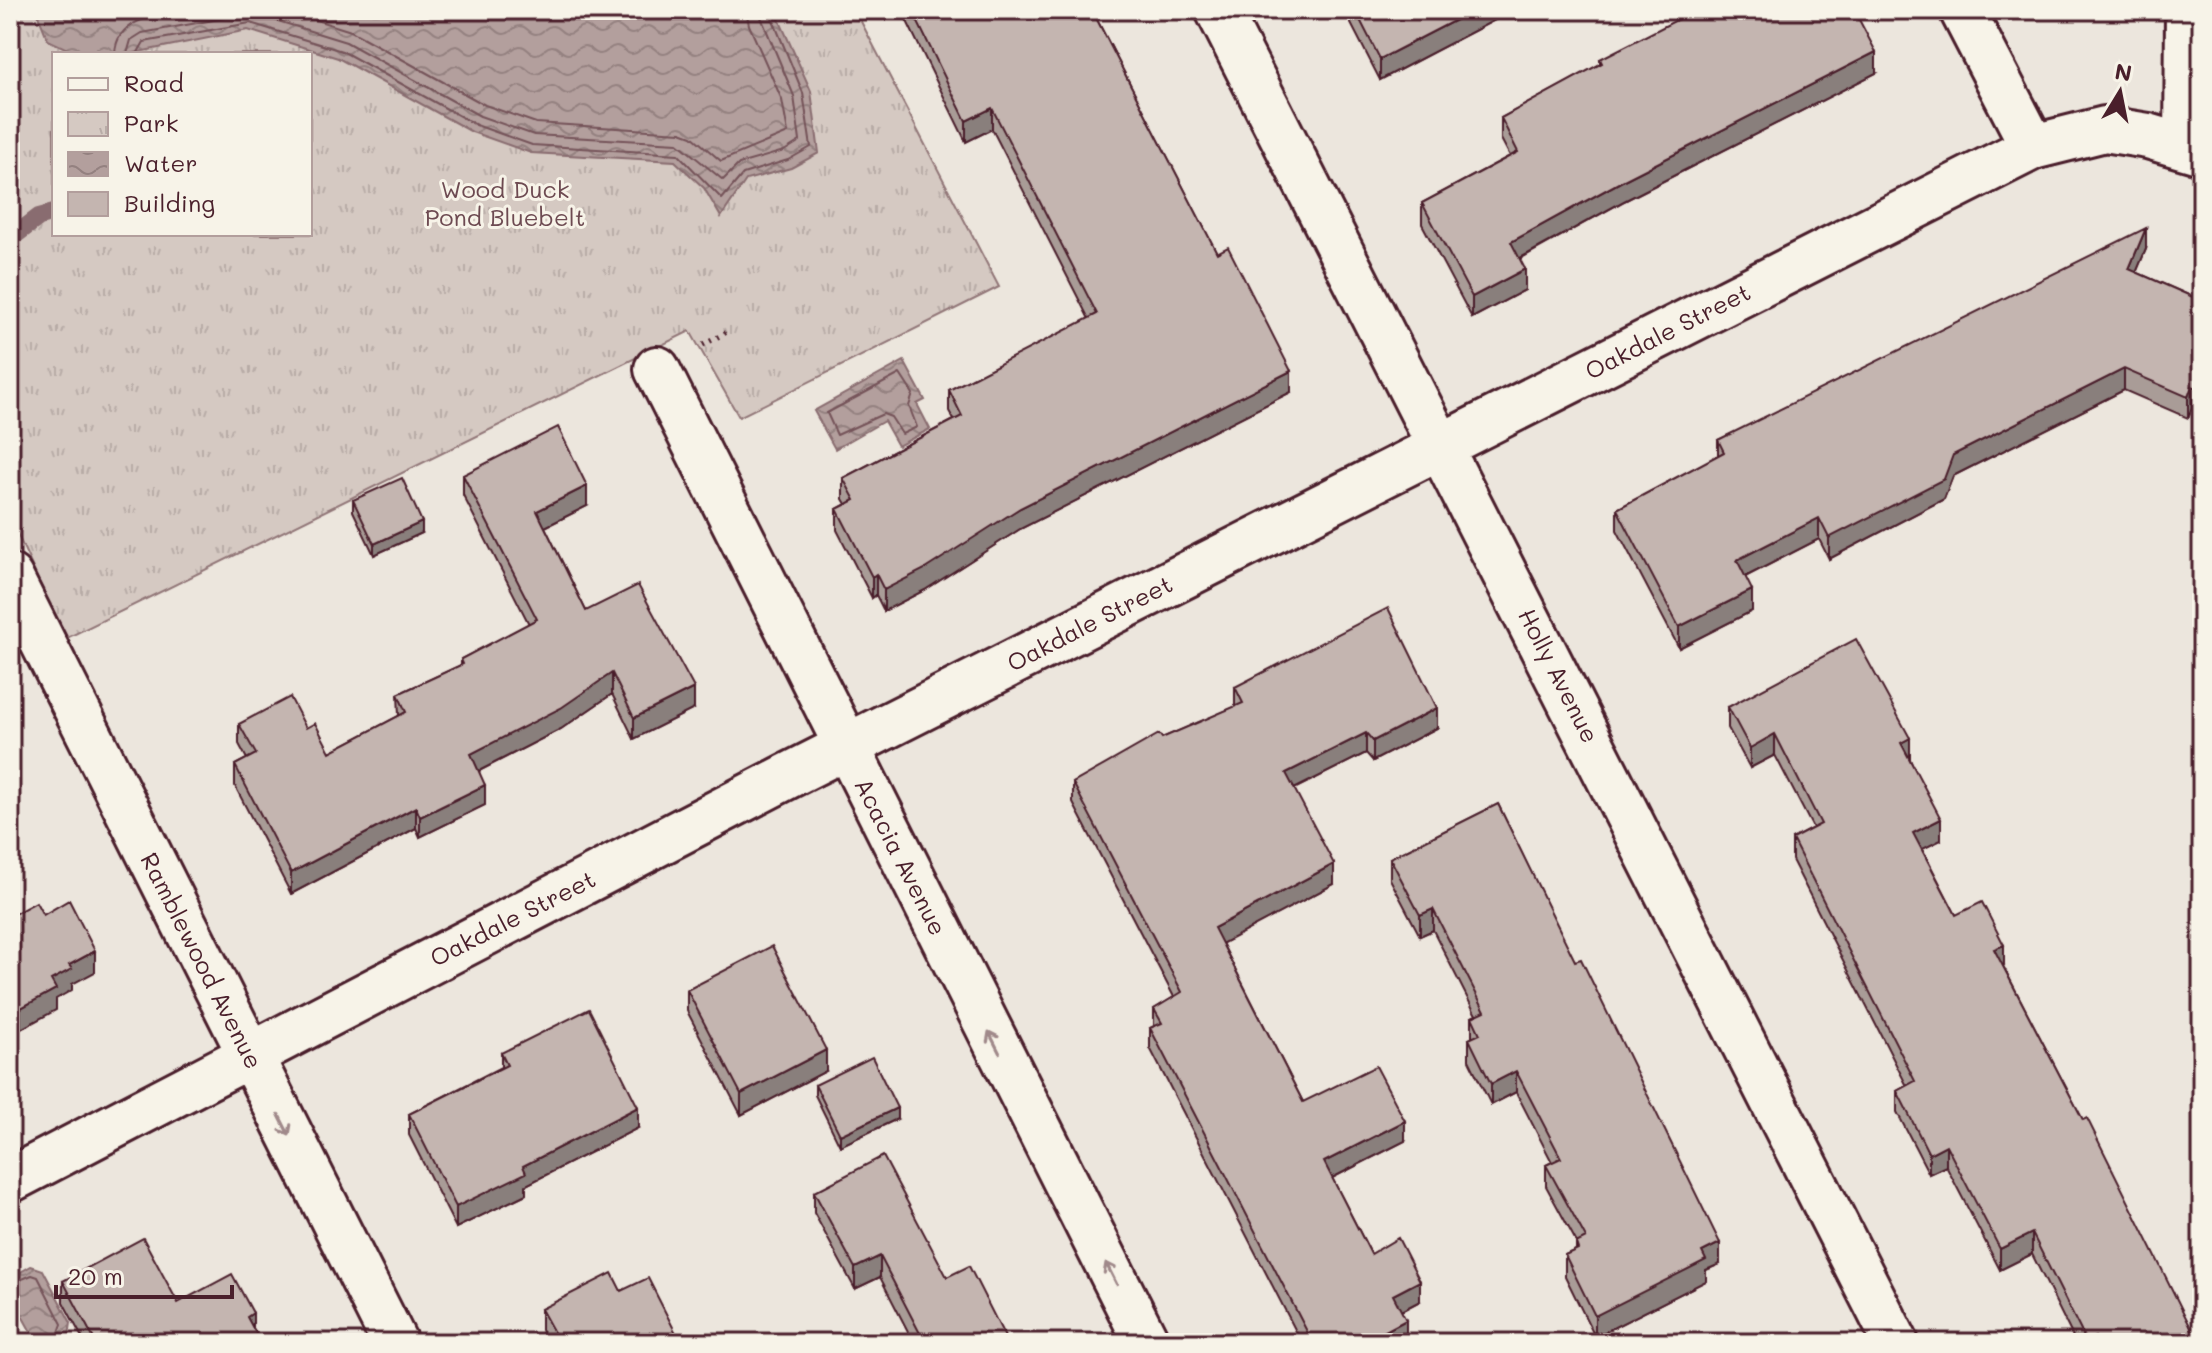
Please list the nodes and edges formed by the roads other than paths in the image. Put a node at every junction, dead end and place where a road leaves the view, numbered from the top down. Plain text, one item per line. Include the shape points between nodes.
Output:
1 (1218, 10) edge
2 (1962, 10) edge
3 (2188, 10) edge
4 (2033, 147) junction
5 (2194, 149) edge
6 (657, 369) dead end
7 (1441, 447) junction
8 (10, 577) edge
9 (845, 747) junction
10 (248, 1056) junction
11 (10, 1180) edge
12 (395, 1343) edge
13 (1147, 1343) edge
14 (1896, 1343) edge

1 - 7 street, Holly Avenue
2 - 4 street
3 - 5 street
4 - 5 street, Oakdale Street via 2105,129
4 - 7 street, Oakdale Street
6 - 9 street, Acacia Avenue
7 - 9 street, Oakdale Street
7 - 14 street, Holly Avenue
8 - 10 street, Ramblewood Avenue
9 - 10 street, Oakdale Street
13 -> 9 street, Acacia Avenue
10 - 11 street, Oakdale Street
10 -> 12 street, Ramblewood Avenue

